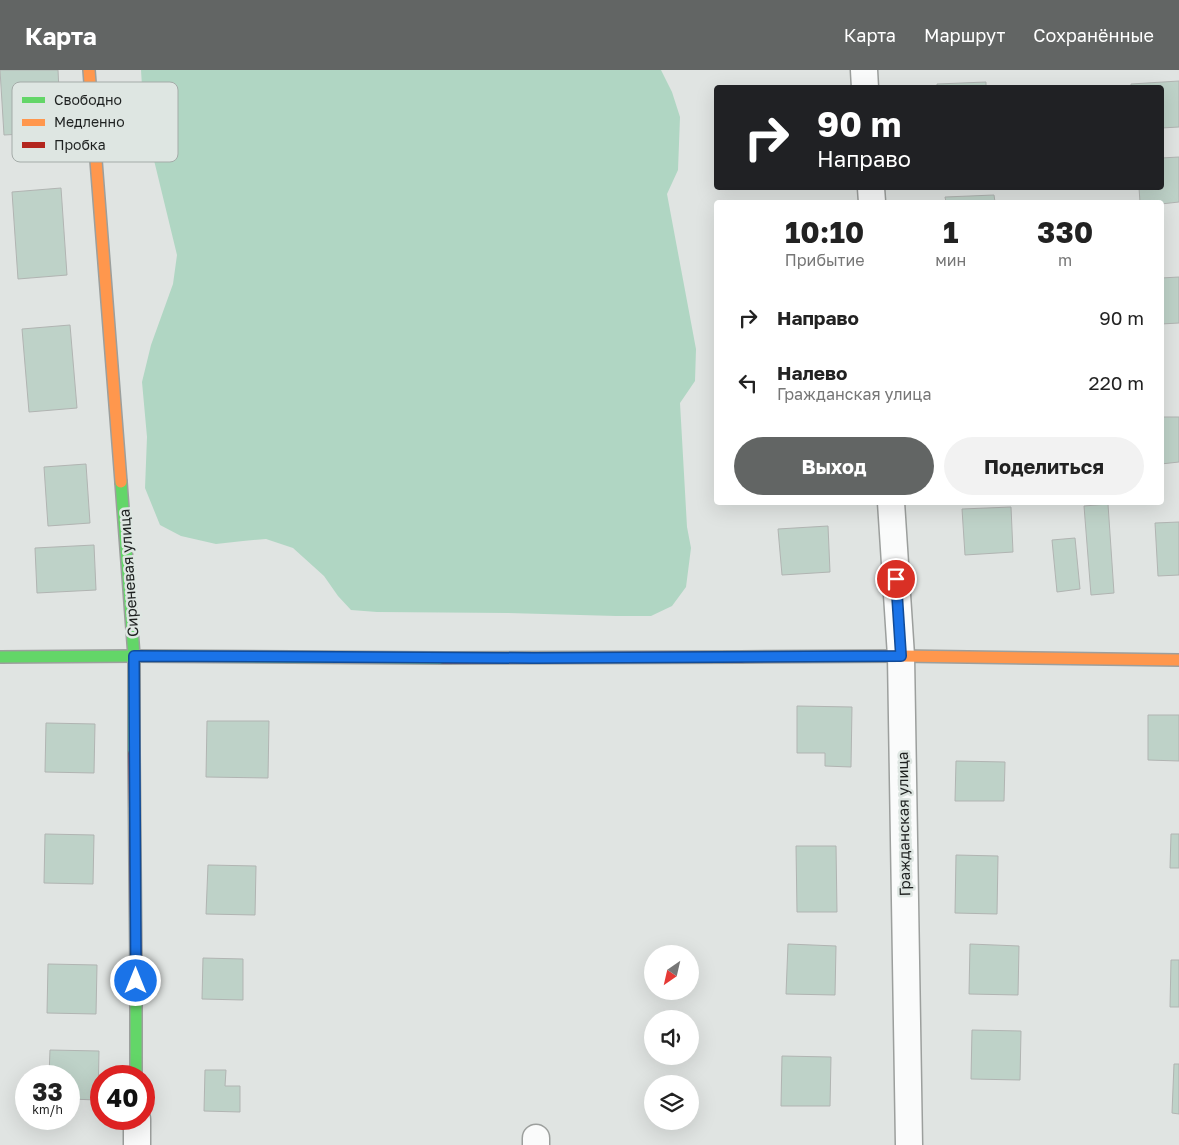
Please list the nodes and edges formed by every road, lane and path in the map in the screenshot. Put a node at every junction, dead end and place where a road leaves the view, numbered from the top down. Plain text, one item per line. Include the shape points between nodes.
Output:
1 (864, 70) edge
2 (865, 85) edge
3 (96, 162) edge
4 (891, 505) edge
5 (134, 656) junction
6 (901, 656) junction
7 (0, 657) edge
8 (1179, 660) edge
9 (136, 1065) edge
10 (137, 1130) edge
11 (137, 1145) edge
12 (908, 1145) edge

1 - 2 street
3 - 5 street, Сиреневая улица
4 - 6 street, Гражданская улица
5 - 6 street
5 - 7 street
5 - 9 street, Сиреневая улица
6 - 8 street
6 - 12 street, Гражданская улица
10 - 11 street

